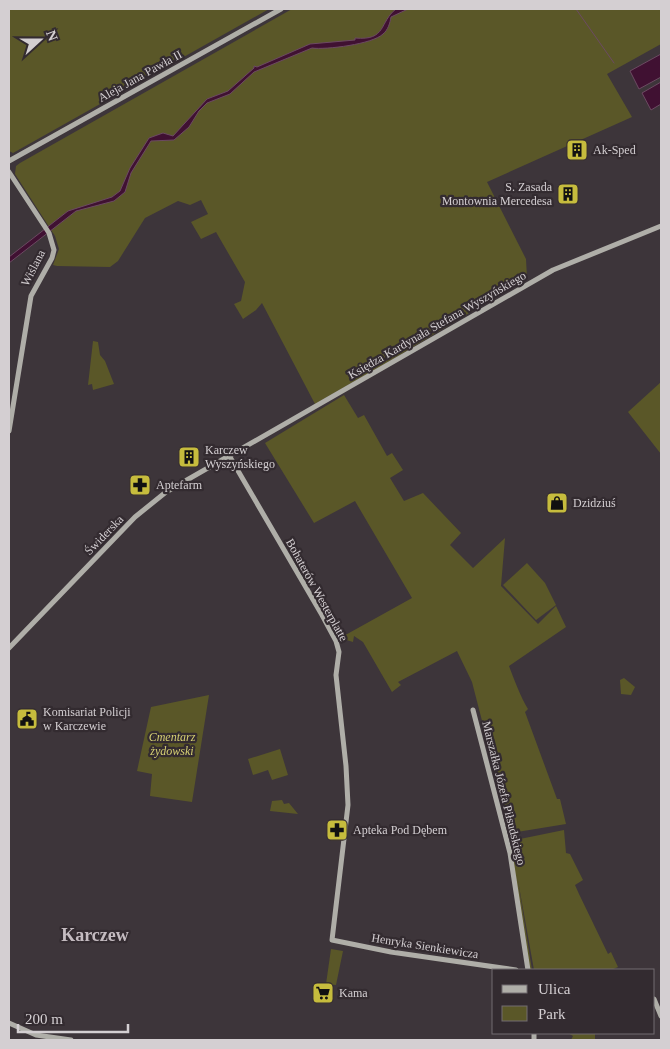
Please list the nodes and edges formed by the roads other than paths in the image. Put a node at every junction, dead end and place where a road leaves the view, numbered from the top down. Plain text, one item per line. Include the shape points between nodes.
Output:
1 (281, 9) edge
2 (9, 161) edge
3 (9, 172) edge
4 (661, 226) edge
5 (9, 431) edge
6 (230, 457) junction
7 (9, 648) edge
8 (473, 710) dead end
9 (332, 940) joint
10 (509, 969) edge
11 (528, 969) edge
12 (655, 1001) edge
13 (661, 1016) edge
14 (9, 1023) edge
15 (71, 1040) edge

1 - 2 street, Aleja Jana Pawła II
3 - 5 street, Wiślana via 45,226 53,246 53,254 31,296
4 - 6 street, Księdza Kardynała Stefana Wyszyńskiego via 553,270
6 - 7 street, Świderska via 166,492 142,511
6 - 9 street, Bohaterów Westerplatte via 339,652 336,675 348,806
8 - 11 street, Marszałka Józefa Piłsudskiego via 510,853
9 - 10 street, Henryka Sienkiewicza
12 - 13 street
14 - 15 street via 36,1035

